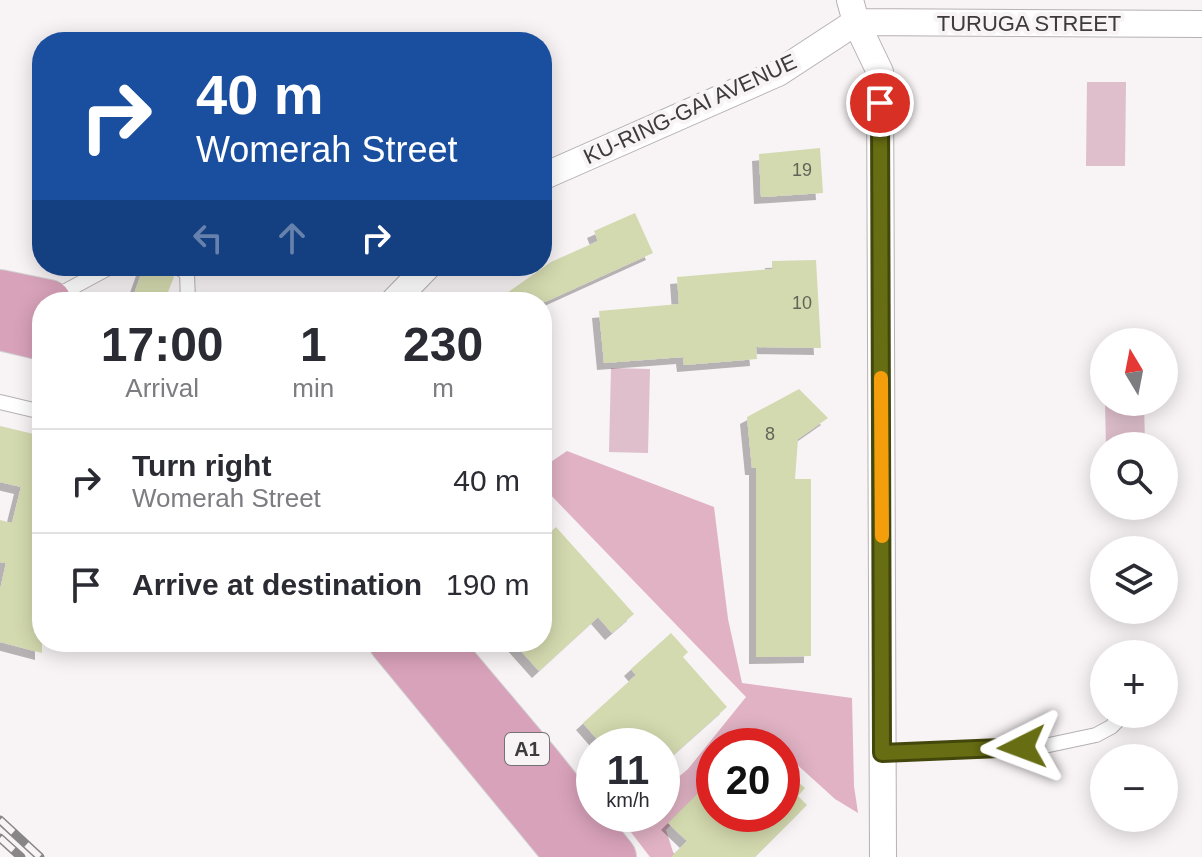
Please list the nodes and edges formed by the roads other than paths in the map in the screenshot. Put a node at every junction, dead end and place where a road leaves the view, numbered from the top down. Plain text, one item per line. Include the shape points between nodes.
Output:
1 (853, 11) edge
2 (1202, 24) edge
3 (552, 173) edge
4 (94, 276) edge
5 (418, 276) edge
6 (0, 292) edge
7 (66, 292) edge
8 (403, 292) edge
9 (32, 299) edge
10 (0, 328) edge
11 (32, 336) edge
12 (0, 402) edge
13 (32, 410) edge
14 (399, 652) edge
15 (445, 652) edge
16 (1109, 728) edge
17 (882, 753) junction
18 (568, 857) edge
19 (614, 857) edge
20 (883, 857) edge

1 - 2 street, TURUGA STREET
1 - 3 street, KU-RING-GAI AVENUE via 778,73
1 - 17 street via 880,72
4 - 7 lane
5 - 8 street
6 - 9 highway
10 - 11 highway
12 - 13 lane
14 - 18 highway, A1
15 - 19 highway, A1
16 - 17 lane via 1049,745
17 - 20 street

